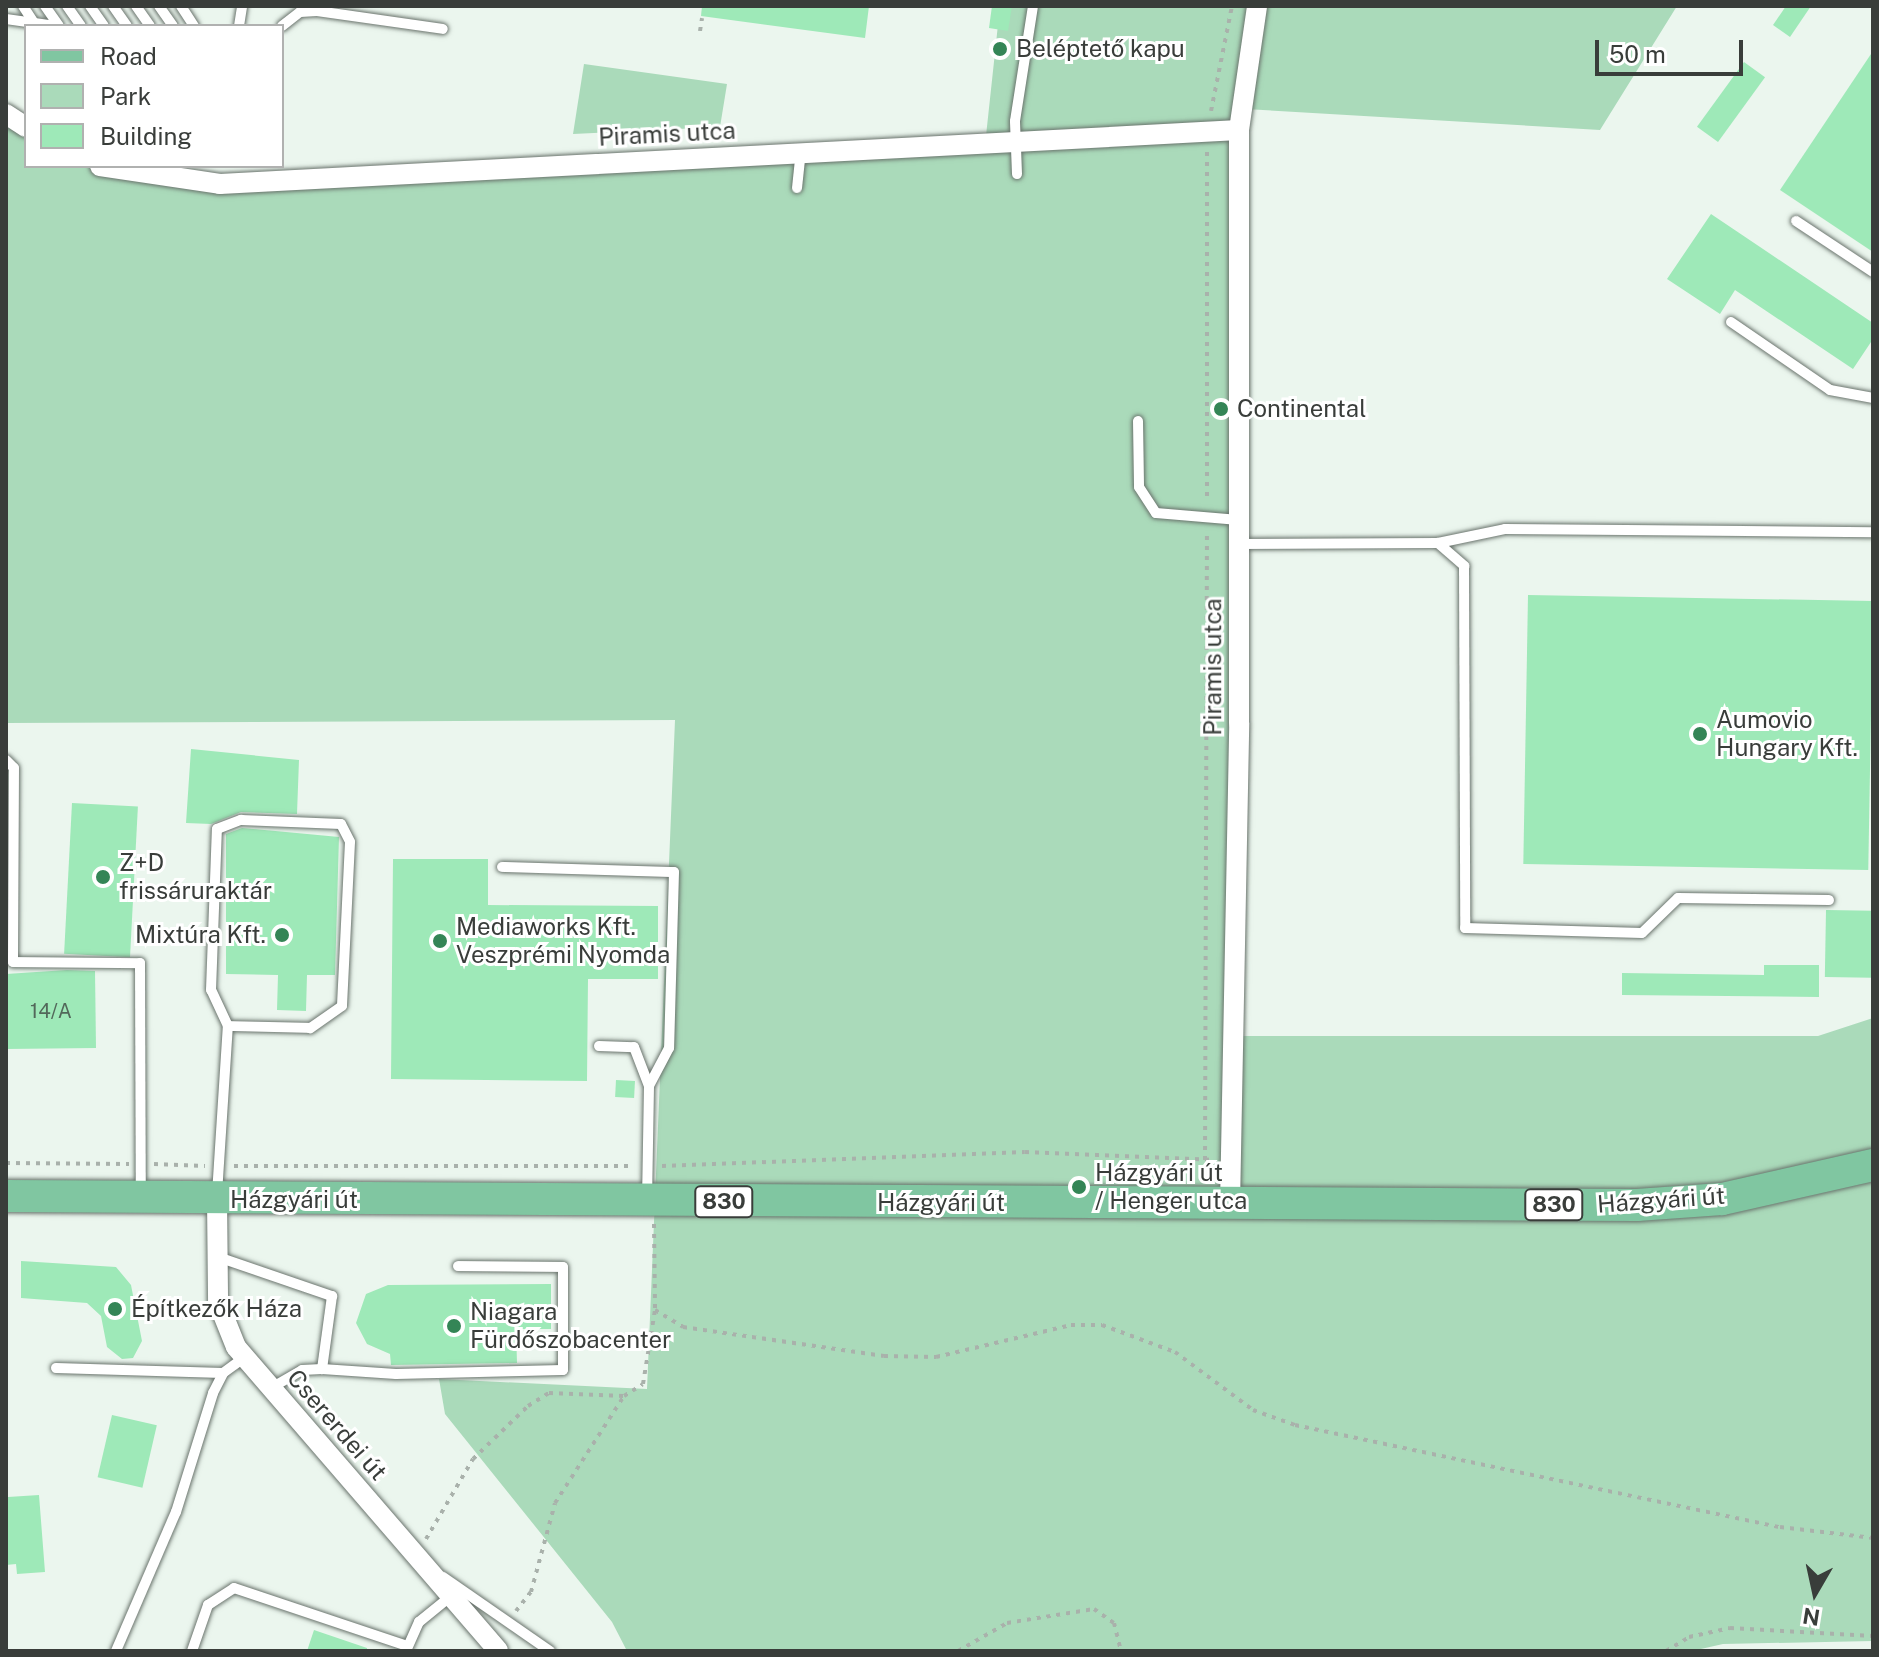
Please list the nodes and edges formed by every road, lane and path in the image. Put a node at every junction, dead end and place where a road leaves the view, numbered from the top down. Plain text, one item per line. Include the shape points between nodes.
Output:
1 (23, 6) edge
2 (45, 6) edge
3 (67, 6) edge
4 (90, 6) edge
5 (113, 6) edge
6 (136, 6) edge
7 (159, 6) edge
8 (181, 6) edge
9 (1033, 6) edge
10 (1232, 6) edge
11 (1257, 6) edge
12 (7, 18) edge
13 (702, 18) dead end
14 (34, 23) junction
15 (42, 24) edge
16 (56, 24) edge
17 (80, 24) edge
18 (103, 24) edge
19 (126, 24) edge
20 (149, 24) edge
21 (172, 24) edge
22 (193, 24) edge
23 (284, 24) edge
24 (443, 29) dead end
25 (700, 31) dead end
26 (6, 114) edge
27 (24, 126) edge
28 (1207, 129) junction
29 (1239, 130) junction
30 (1014, 141) junction
31 (801, 152) junction
32 (127, 168) edge
33 (1017, 174) dead end
34 (222, 175) edge
35 (797, 188) dead end
36 (1796, 221) dead end
37 (1873, 272) edge
38 (1731, 322) dead end
39 (1873, 398) edge
40 (1138, 421) dead end
41 (1207, 517) junction
42 (1239, 520) junction
43 (1873, 532) edge
44 (1438, 543) junction
45 (1239, 544) junction
46 (6, 760) edge
47 (502, 867) dead end
48 (1829, 900) dead end
49 (228, 1026) junction
50 (599, 1046) dead end
51 (649, 1086) junction
52 (1205, 1160) junction
53 (1231, 1160) junction
54 (6, 1163) edge
55 (141, 1164) junction
56 (1873, 1165) edge
57 (219, 1166) junction
58 (648, 1166) junction
59 (6, 1196) edge
60 (141, 1198) junction
61 (217, 1199) junction
62 (650, 1202) junction
63 (1230, 1205) junction
64 (215, 1256) junction
65 (458, 1266) dead end
66 (655, 1310) junction
67 (245, 1357) junction
68 (56, 1368) dead end
69 (322, 1369) junction
70 (223, 1373) junction
71 (271, 1388) junction
72 (624, 1396) junction
73 (1873, 1538) edge
74 (417, 1558) junction
75 (451, 1596) junction
76 (506, 1623) junction
77 (1873, 1636) edge
78 (406, 1649) edge
79 (116, 1651) edge
80 (192, 1651) edge
81 (498, 1651) edge
82 (550, 1651) edge
83 (958, 1651) edge
84 (1121, 1651) edge
85 (1666, 1651) edge

1 - 14 lane
2 - 16 lane
3 - 17 lane
4 - 18 lane
5 - 19 lane
6 - 20 lane
7 - 21 lane
8 - 22 lane
9 - 30 lane
10 - 28 path
11 - 29 street, Piramis utca
12 - 14 lane
13 - 25 path
14 - 15 lane
23 - 24 lane via 300,12 317,11
26 - 27 street
28 - 29 street, Piramis utca
28 - 30 street, Piramis utca
28 - 41 path
29 - 42 street, Piramis utca
30 - 31 street, Piramis utca
30 - 33 lane
31 - 34 street, Piramis utca
31 - 35 lane
32 - 34 street, Piramis utca
36 - 37 lane
38 - 39 lane via 1830,390
40 - 41 lane via 1145,502 1156,513
41 - 42 lane
41 - 52 path
42 - 45 street, Piramis utca
43 - 44 lane via 1505,529
44 - 45 lane
44 - 48 lane via 1464,566 1468,600 1465,928 1642,933 1678,898
45 - 53 street, Piramis utca
46 - 55 lane via 14,768 13,962 140,963
47 - 51 lane via 674,872 669,1048
49 - 49 lane via 310,1028 342,1006 350,842 341,824 241,820 217,829 211,990
49 - 57 lane
50 - 51 lane via 634,1047
51 - 58 lane
52 - 53 path
52 - 58 path via 1025,1152
53 - 63 street, Piramis utca
54 - 55 path
55 - 57 path
55 - 60 lane
56 - 63 main road, Házgyári út / 830 via 1722,1199 1637,1205
57 - 58 path
57 - 61 lane
58 - 62 lane
59 - 60 main road, Házgyári út / 830
60 - 61 main road, Házgyári út / 830
61 - 62 main road, Házgyári út / 830
61 - 64 street, Csererdei út
62 - 63 main road, Házgyári út / 830
62 - 66 path
64 - 67 street, Csererdei út via 218,1302
64 - 69 lane via 332,1296
65 - 69 lane via 563,1267 563,1370 396,1374
66 - 72 path via 643,1384
66 - 73 path via 683,1327 884,1356 936,1357 1071,1325 1102,1325 1175,1352 1253,1410 1295,1425 1780,1527
67 - 70 lane
67 - 71 street, Csererdei út
68 - 70 lane
69 - 71 lane via 302,1370
70 - 79 lane via 176,1512
71 - 74 street, Csererdei út
72 - 74 path via 549,1393 528,1406 473,1459
72 - 76 path via 555,1503 542,1532 531,1592
74 - 75 street, Csererdei út
74 - 76 lane
75 - 78 lane via 419,1622
75 - 81 street, Csererdei út
76 - 82 lane
77 - 85 path via 1730,1628 1689,1637
78 - 80 lane via 234,1588 208,1605
83 - 84 path via 1007,1623 1094,1609 1114,1623

